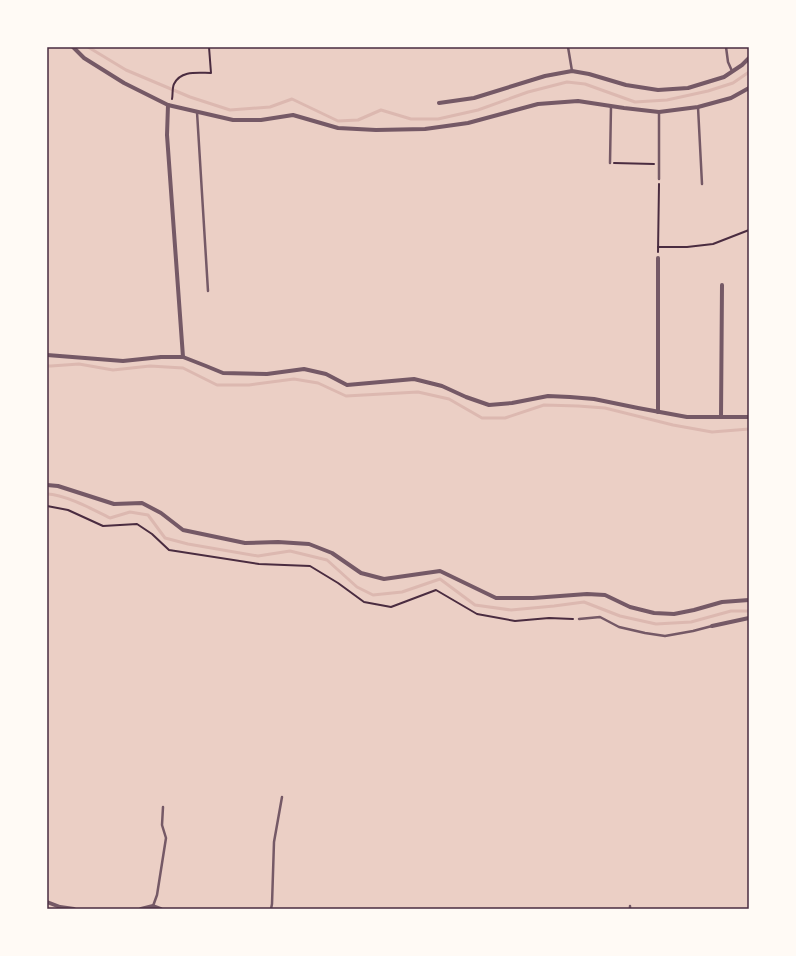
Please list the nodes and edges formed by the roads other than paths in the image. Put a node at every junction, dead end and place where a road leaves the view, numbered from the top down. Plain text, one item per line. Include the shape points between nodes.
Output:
1 (73, 47) edge
2 (568, 47) edge
3 (726, 47) edge
4 (749, 58) edge
5 (572, 71) junction
6 (732, 72) junction
7 (749, 88) edge
8 (438, 102) dead end
9 (168, 105) junction
10 (611, 106) junction
11 (698, 107) junction
12 (197, 112) junction
13 (659, 112) junction
14 (610, 163) road end
15 (659, 179) road end
16 (702, 184) dead end
17 (658, 258) road end
18 (722, 285) dead end
19 (208, 291) dead end
20 (47, 355) edge
21 (183, 357) junction
22 (658, 412) junction
23 (749, 416) edge
24 (721, 417) junction
25 (47, 485) edge
26 (749, 600) edge
27 (749, 618) edge
28 (579, 619) road end
29 (712, 626) joint
30 (282, 798) dead end
31 (163, 807) dead end
32 (47, 902) edge
33 (153, 906) junction
34 (74, 909) edge
35 (141, 909) edge
36 (161, 909) edge
37 (271, 909) edge

1 - 9 street via 104,71
2 - 5 lane
3 - 6 lane
4 - 6 street
5 - 6 street via 626,85 658,90 688,88
5 - 8 street via 545,76 474,98
7 - 11 street via 730,98
9 - 12 street
9 - 21 street via 167,135
10 - 12 street via 578,101 538,104 468,123 425,129 376,130 338,128 293,114 261,120 233,120
10 - 13 street
10 - 14 lane
11 - 13 street
11 - 16 lane
12 - 19 lane
13 - 15 lane
17 - 22 street
18 - 24 street
20 - 21 street via 122,361
21 - 22 street via 223,373 267,374 304,369 326,374 347,385 414,379 442,386 489,405 548,396 594,398
22 - 24 street via 687,417
23 - 24 street
25 - 26 street via 58,486 114,504 142,503 161,513 183,530 245,543 309,544 332,553 361,573 384,580 440,571 496,598 605,595 630,607 654,614 674,614 722,602
27 - 29 street
28 - 29 lane via 600,617 619,627 665,636
30 - 37 lane via 274,842
31 - 33 lane via 162,825 166,838
32 - 34 street
33 - 35 street
33 - 36 street

